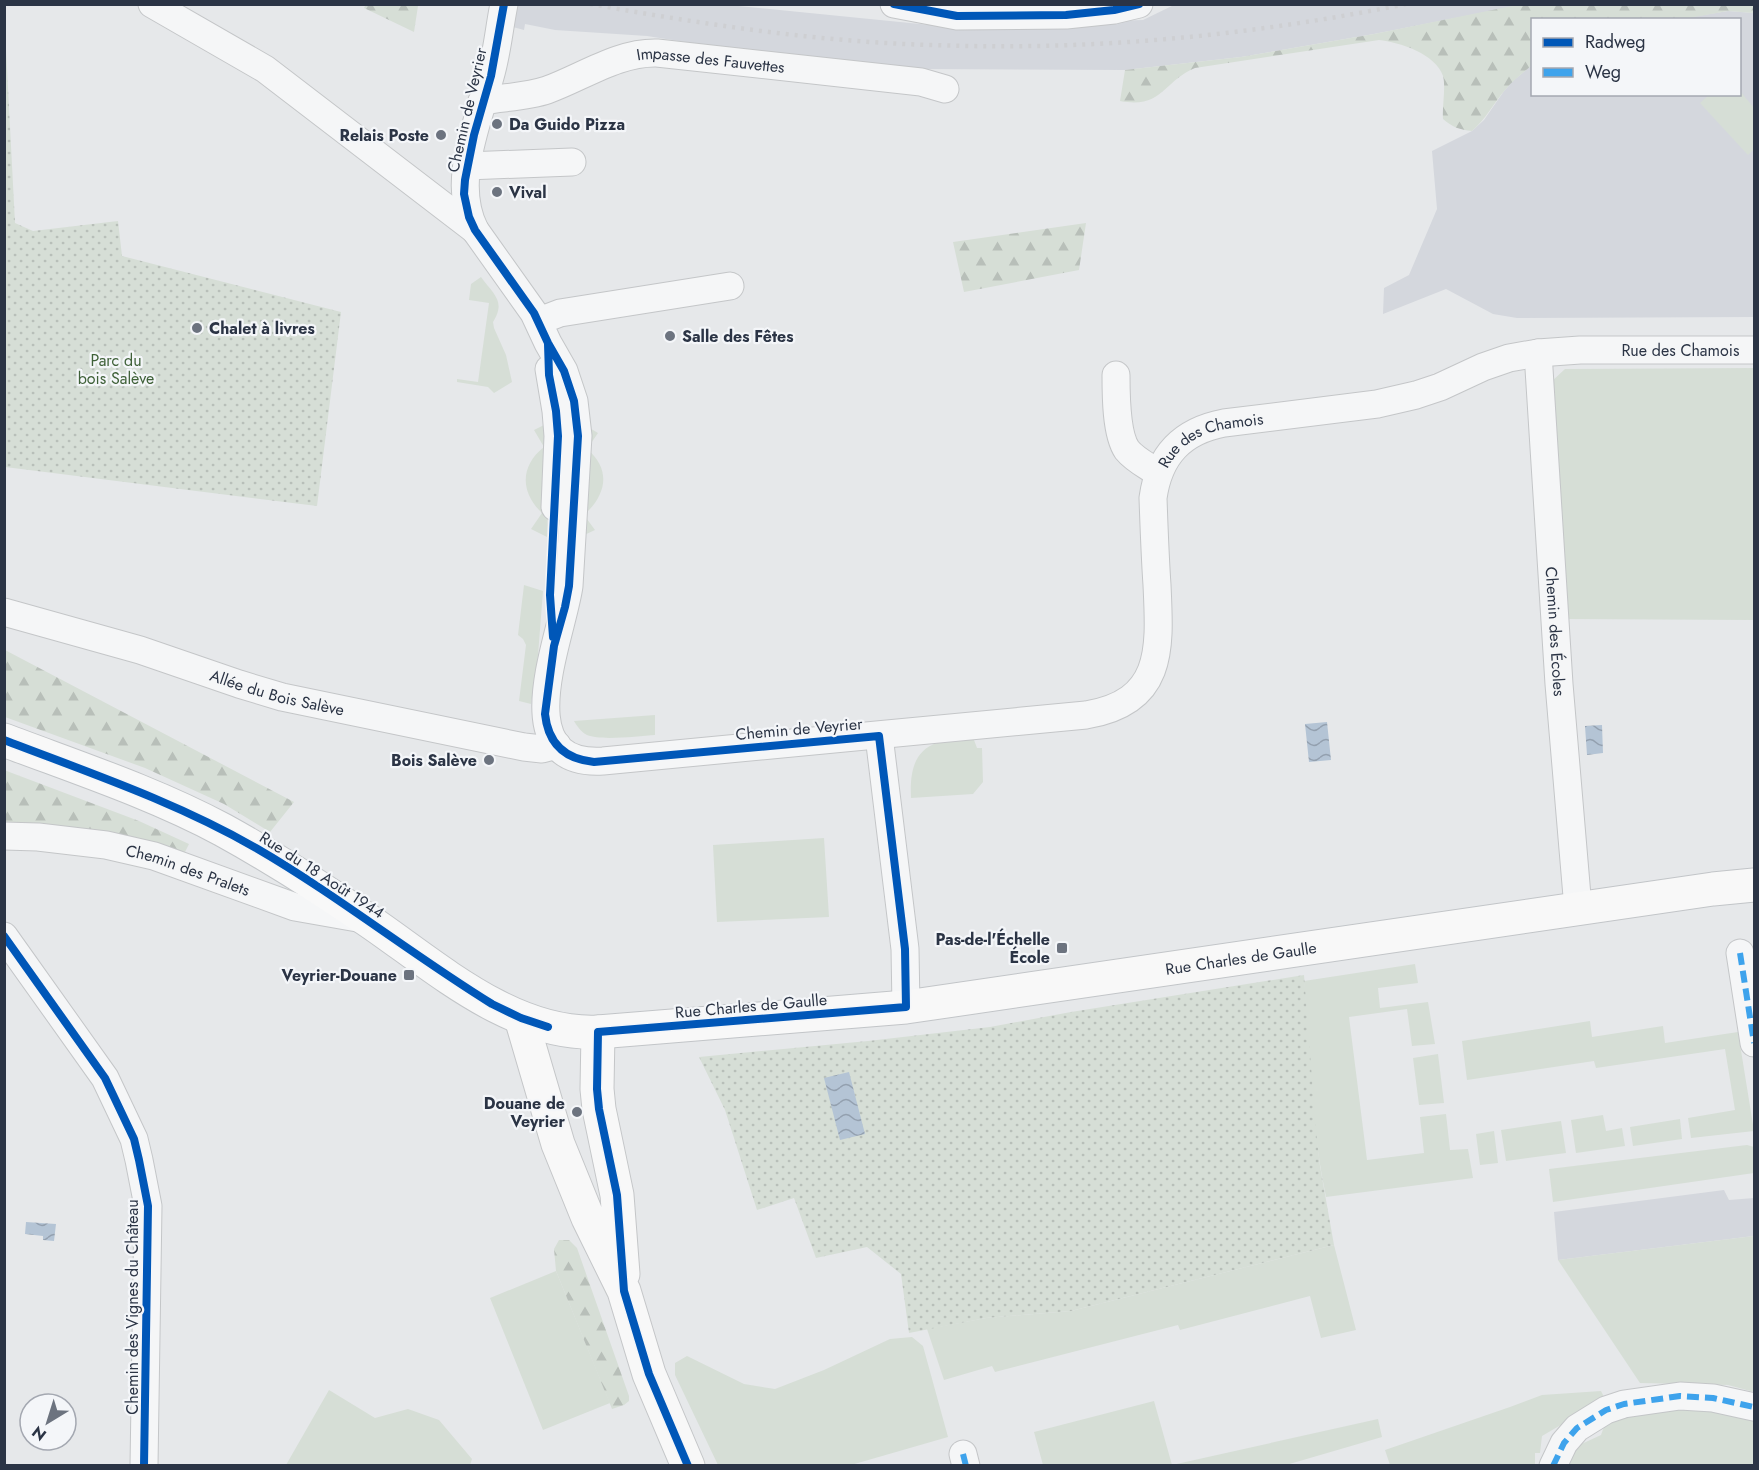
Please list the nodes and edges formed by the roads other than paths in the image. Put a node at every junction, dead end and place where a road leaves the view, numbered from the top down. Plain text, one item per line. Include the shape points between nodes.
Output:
1 (152, 4) edge
2 (504, 4) edge
3 (894, 4) edge
4 (1138, 4) edge
5 (945, 89) dead end
6 (482, 101) junction
7 (572, 162) dead end
8 (467, 166) junction
9 (475, 230) junction
10 (730, 286) dead end
11 (543, 332) junction
12 (1755, 350) edge
13 (1538, 353) junction
14 (1116, 375) dead end
15 (1158, 473) junction
16 (4, 612) edge
17 (879, 736) junction
18 (4, 740) edge
19 (556, 745) junction
20 (4, 836) edge
21 (1755, 885) edge
22 (1578, 909) junction
23 (368, 920) junction
24 (4, 936) edge
25 (1740, 953) dead end
26 (906, 1007) junction
27 (534, 1022) junction
28 (598, 1032) junction
29 (1755, 1043) edge
30 (624, 1291) junction
31 (1755, 1407) edge
32 (144, 1466) edge
33 (688, 1466) edge
34 (1553, 1466) edge

1 - 9 street via 265,69
2 - 6 street, Chemin de Veyrier via 491,76
3 - 4 street via 957,16 1066,15
5 - 6 street, Impasse des Fauvettes via 921,82 641,53 546,90
6 - 8 street, Chemin de Veyrier
7 - 8 street
8 - 9 street, Chemin de Veyrier via 464,194
9 - 11 street, Chemin de Veyrier via 523,296
10 - 11 street via 560,313
11 - 19 street, Chemin de Veyrier via 570,389 578,436 569,586 554,645 545,714 548,732
12 - 13 street, Rue des Chamois
13 - 15 street, Rue des Chamois via 1509,358 1440,387 1377,404 1207,426 1173,449
13 - 22 street, Chemin des Écoles
14 - 15 street via 1122,439 1132,455
15 - 17 street, Rue des Chamois via 1153,498 1158,650 1150,675 1131,697 1106,711 1086,715
16 - 19 street, Allée du Bois Salève via 140,650 282,697 534,748
17 - 19 street, Chemin de Veyrier via 594,762 570,756
17 - 26 street, Chemin de Veyrier via 905,949
18 - 23 main road, Rue du 18 Août 1944 via 191,814 282,863
20 - 23 street, Chemin des Pralets via 105,845 154,856 295,907
21 - 22 main road, Rue Charles de Gaulle
22 - 26 main road, Rue Charles de Gaulle
23 - 27 main road, Rue du 18 Août 1944 via 478,996
24 - 32 street, Chemin des Vignes du Château via 105,1078 134,1139 148,1206
25 - 29 street
26 - 28 main road, Rue Charles de Gaulle
27 - 28 main road, Rue Charles de Gaulle
27 - 30 main road via 558,1144
28 - 30 main road via 599,1109 617,1195
30 - 33 main road via 649,1374
31 - 34 street via 1680,1396 1624,1404 1577,1428

